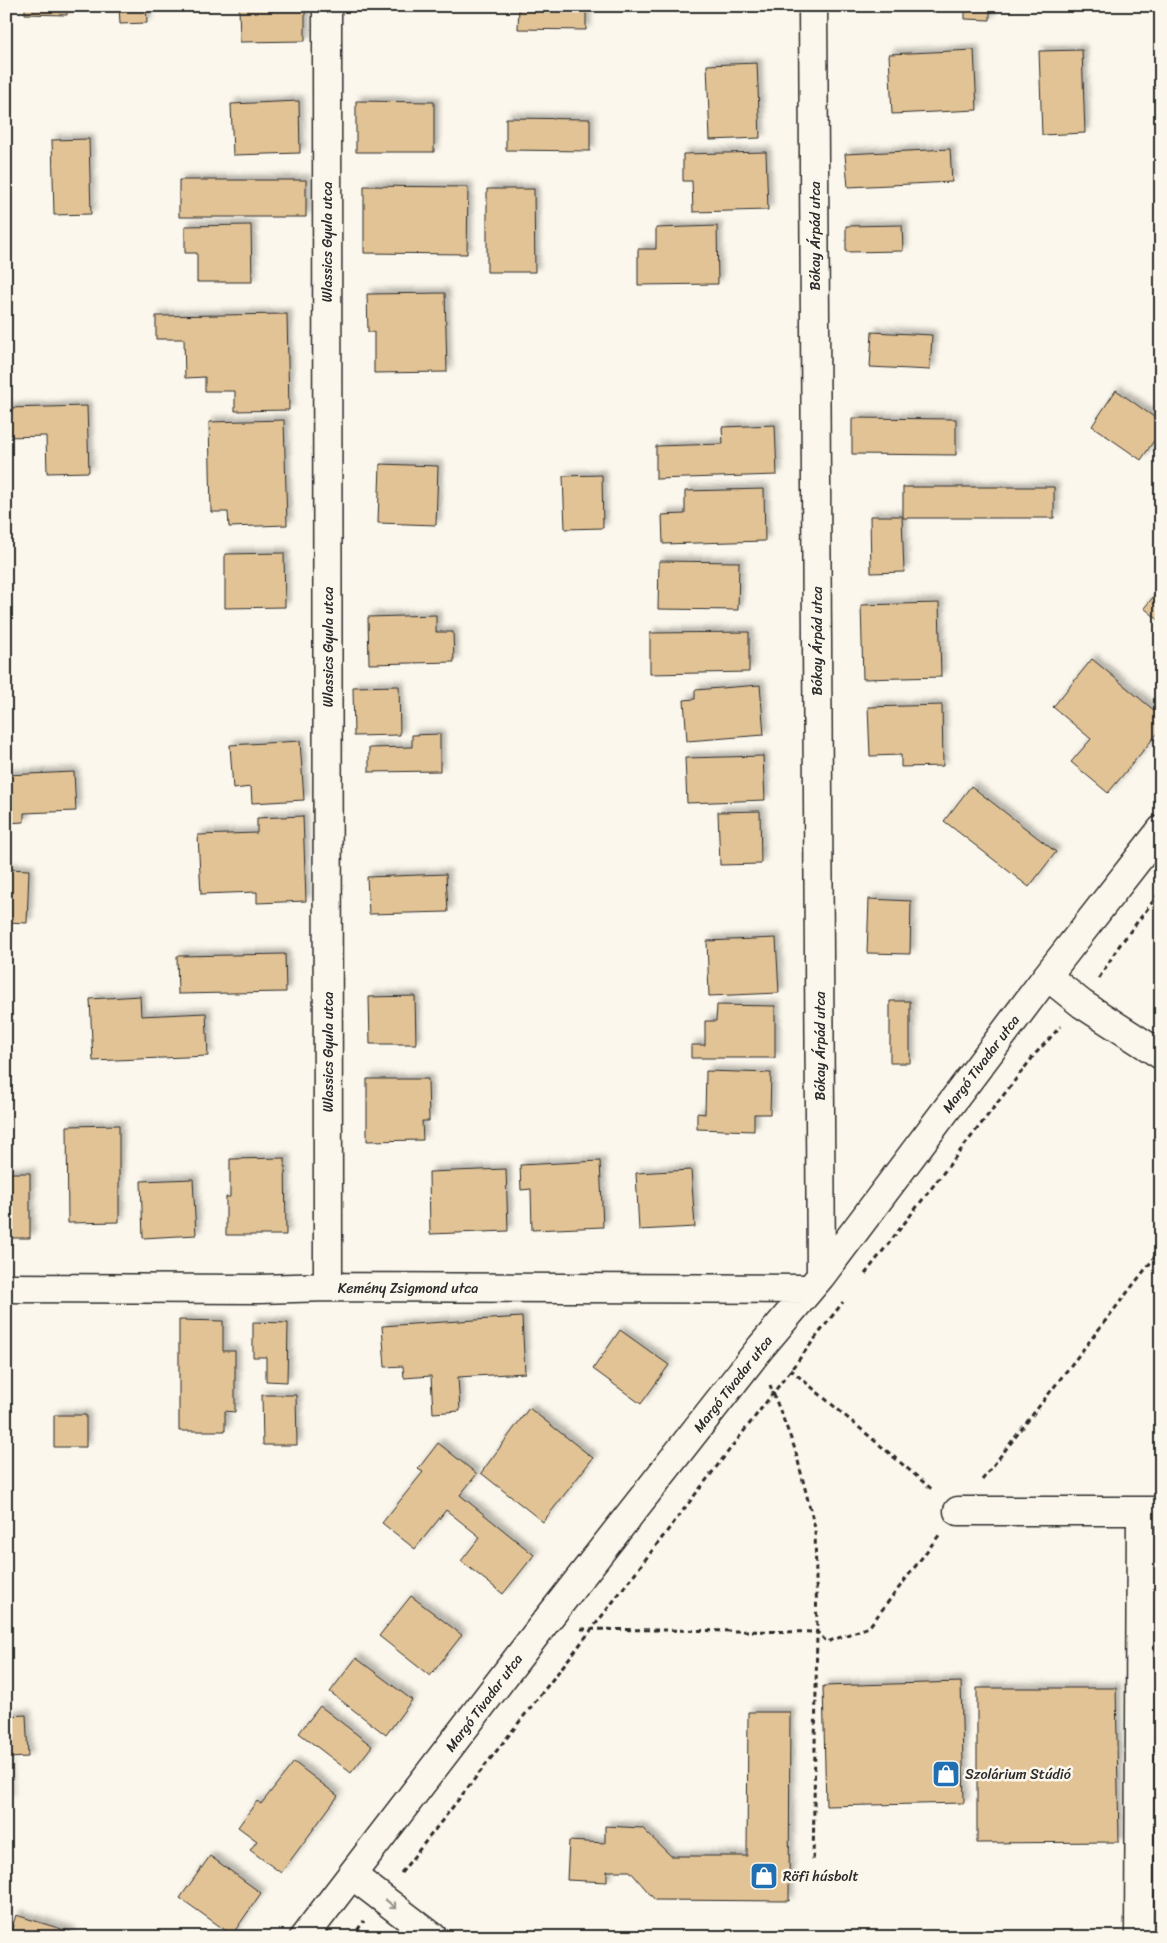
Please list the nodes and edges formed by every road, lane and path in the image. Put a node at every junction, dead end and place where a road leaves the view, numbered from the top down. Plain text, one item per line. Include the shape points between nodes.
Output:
1 (327, 6) edge
2 (813, 6) edge
3 (1161, 830) edge
4 (1161, 891) edge
5 (1047, 976) junction
6 (1082, 1004) junction
7 (1161, 1055) edge
8 (1161, 1249) edge
9 (862, 1277) dead end
10 (816, 1282) junction
11 (328, 1287) junction
12 (6, 1288) edge
13 (844, 1300) dead end
14 (761, 1347) junction
15 (790, 1370) junction
16 (772, 1393) junction
17 (958, 1511) junction
18 (1151, 1511) edge
19 (540, 1629) junction
20 (592, 1629) junction
21 (817, 1632) junction
22 (1150, 1749) edge
23 (813, 1862) dead end
24 (352, 1875) junction
25 (382, 1897) junction
26 (432, 1936) edge
27 (304, 1937) edge
28 (352, 1937) edge
29 (1139, 1937) edge

1 - 11 street, Wlassics Gyula utca
2 - 10 street, Bókay Árpád utca
3 - 5 street, Margó Tivadar utca
4 - 6 path via 1119,946
5 - 6 street
5 - 10 street, Margó Tivadar utca
6 - 7 street
6 - 9 path via 1036,1053
8 - 17 path
10 - 11 street, Kemény Zsigmond utca
10 - 14 street, Margó Tivadar utca
11 - 12 street, Kemény Zsigmond utca
13 - 15 path
14 - 15 path
14 - 16 path
14 - 19 street, Margó Tivadar utca
15 - 16 path
15 - 17 path
16 - 20 path
16 - 21 path via 795,1449 815,1528
17 - 18 street
17 - 21 path via 869,1626 827,1642
18 - 22 street
19 - 20 path
19 - 24 street, Margó Tivadar utca
20 - 21 path
20 - 25 path
21 - 23 path
22 - 29 street
24 - 25 street
24 - 27 street, Margó Tivadar utca
25 -> 26 street
25 - 28 path

